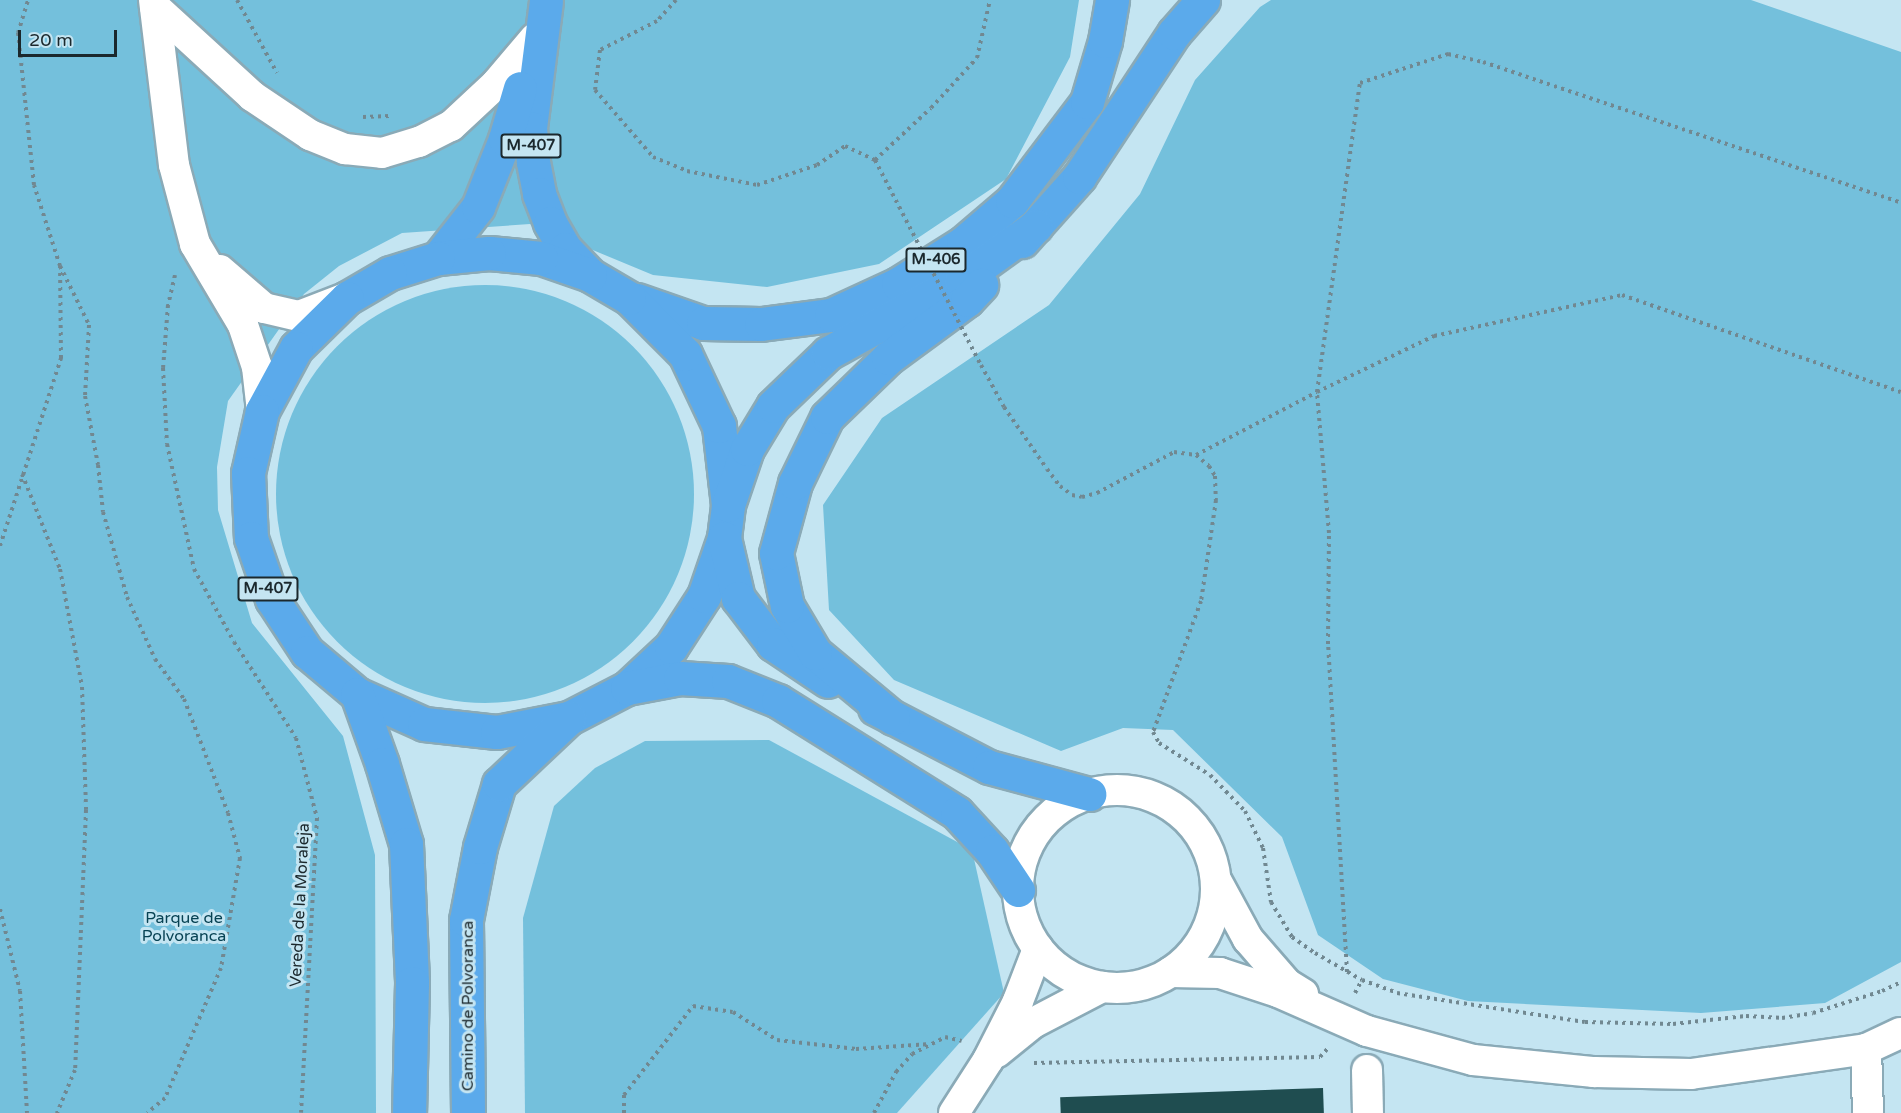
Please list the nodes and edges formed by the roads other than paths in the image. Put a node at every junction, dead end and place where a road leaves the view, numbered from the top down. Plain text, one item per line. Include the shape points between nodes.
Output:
1 (546, 0) edge
2 (1112, 0) edge
3 (1203, 0) edge
4 (154, 4) edge
5 (535, 38) junction
6 (1036, 225) junction
7 (194, 238) junction
8 (438, 258) junction
9 (590, 275) junction
10 (347, 298) junction
11 (629, 298) junction
12 (262, 411) junction
13 (728, 505) junction
14 (723, 538) junction
15 (627, 688) junction
16 (357, 694) junction
17 (569, 718) junction
18 (893, 718) junction
19 (1089, 794) junction
20 (1217, 882) junction
21 (1018, 890) junction
22 (1038, 949) junction
23 (1171, 972) junction
24 (1102, 987) junction
25 (1343, 1020) junction
26 (1901, 1033) edge
27 (1866, 1049) junction
28 (988, 1060) junction
29 (1367, 1070) dead end
30 (409, 1113) edge
31 (468, 1113) edge
32 (954, 1113) edge
33 (1368, 1113) edge
34 (1868, 1113) edge

1 - 5 highway, M-407
1 - 9 highway, M-407 via 530,128 533,162 550,223 565,249
2 - 11 highway, M-406 via 1106,41 1087,102 1012,201 963,243 898,284 831,315 761,324 703,323
3 - 6 highway, M-406 via 1174,33 1079,177
4 - 5 street via 252,96 310,135 345,149 382,153 419,142 451,126 496,84
4 - 7 street via 174,165
5 - 8 highway, M-407 via 505,139 478,207
6 - 13 highway, M-406 via 961,280 828,353 773,406 747,449
6 - 18 highway, M-406 via 967,300 888,358 827,417 795,483 776,553 787,606 815,653
7 - 10 street via 264,308 299,316
7 - 12 street via 243,325 257,368
8 - 9 highway, M-407 via 489,252 541,258
8 - 10 highway, M-407 via 390,273
9 - 11 highway, M-407
10 - 12 highway, M-407 via 296,348
11 - 13 highway, M-407 via 685,354 719,426
12 - 16 highway, M-407 via 248,473 251,538 272,599 307,652
13 - 14 highway, M-407
14 - 15 highway, M-407 via 704,596 671,646
14 - 18 highway via 738,598 773,644 841,690
15 - 17 highway, M-407
15 - 21 highway via 680,678 728,681 778,701 957,813 992,851
16 - 17 highway, M-407 via 424,724 497,732
16 - 30 highway via 406,844 412,983
17 - 31 highway, Camino de Polvoranca / M-407 via 499,784 480,847 466,920
18 - 19 highway via 989,767
19 - 20 street via 1118,789 1148,794 1174,807 1196,827 1210,853
19 - 21 street via 1060,807 1038,830 1023,858
20 - 23 street via 1215,908 1206,933 1191,955
20 - 25 street via 1248,939 1287,984
21 - 22 street via 1023,921
22 - 24 street via 1056,967
22 - 28 street via 1018,1001
23 - 24 street via 1126,987
23 - 25 street via 1220,973
24 - 28 street via 1032,1023
25 - 27 street via 1367,1031 1473,1060 1594,1072 1691,1074
26 - 27 street
27 - 34 street
28 - 32 street
29 - 33 street

